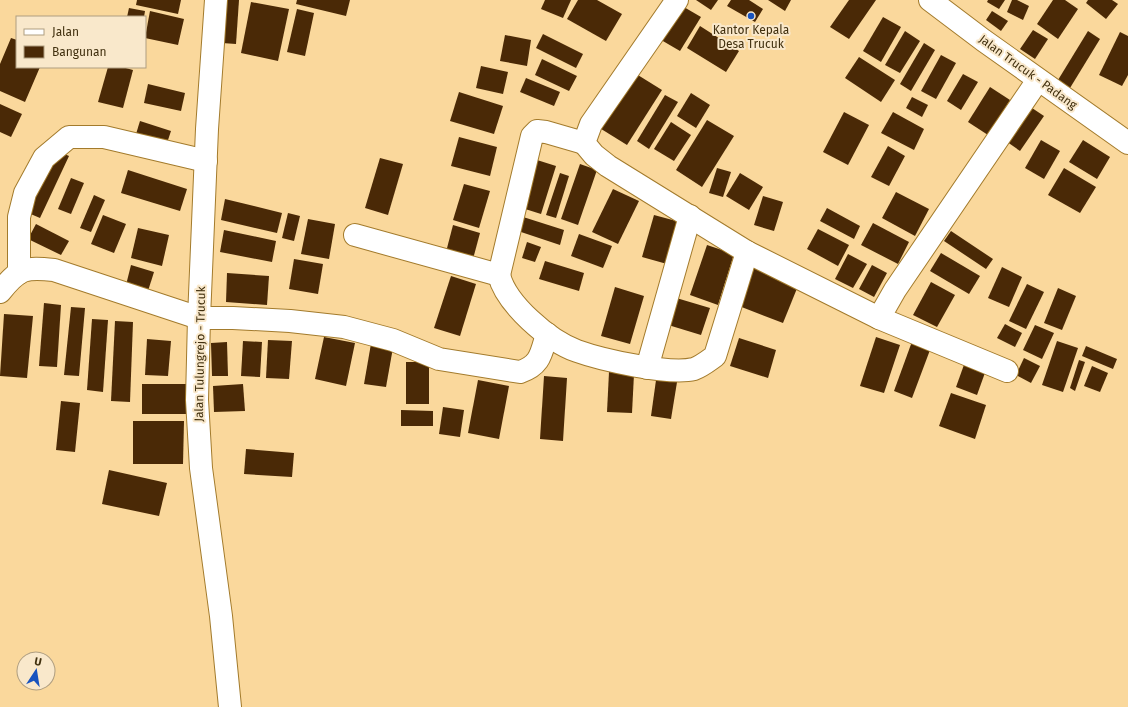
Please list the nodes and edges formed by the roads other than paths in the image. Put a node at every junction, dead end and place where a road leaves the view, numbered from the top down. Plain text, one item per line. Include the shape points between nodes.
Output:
1 (216, 0) edge
2 (678, 0) edge
3 (930, 0) edge
4 (1038, 80) junction
5 (584, 143) junction
6 (1128, 143) edge
7 (206, 162) junction
8 (690, 216) junction
9 (355, 234) dead end
10 (747, 252) junction
11 (19, 273) junction
12 (499, 275) junction
13 (0, 292) edge
14 (199, 318) junction
15 (879, 318) junction
16 (547, 334) junction
17 (647, 368) junction
18 (1007, 371) dead end
19 (230, 707) edge

1 - 7 street, Jalan Tulungrejo - Trucuk
2 - 5 street via 591,124
3 - 4 street, Jalan Trucuk - Padang
4 - 6 street, Jalan Trucuk - Padang
4 - 15 street via 895,290
5 - 8 street via 608,166
5 - 12 street via 546,132 536,132 532,136
7 - 11 street via 104,137 69,137 44,158 25,194 19,217
7 - 14 street, Jalan Tulungrejo - Trucuk
8 - 10 street
8 - 17 street
9 - 12 street
10 - 15 street
10 - 17 street via 715,356 693,369
11 - 13 street
11 - 14 street via 32,268 54,270
12 - 16 street via 501,286
14 - 16 street via 290,321 344,327 393,340 439,359 520,372 532,368 538,361
14 - 19 street, Jalan Tulungrejo - Trucuk via 197,400 201,468 221,616
15 - 18 street
16 - 17 street via 577,351

